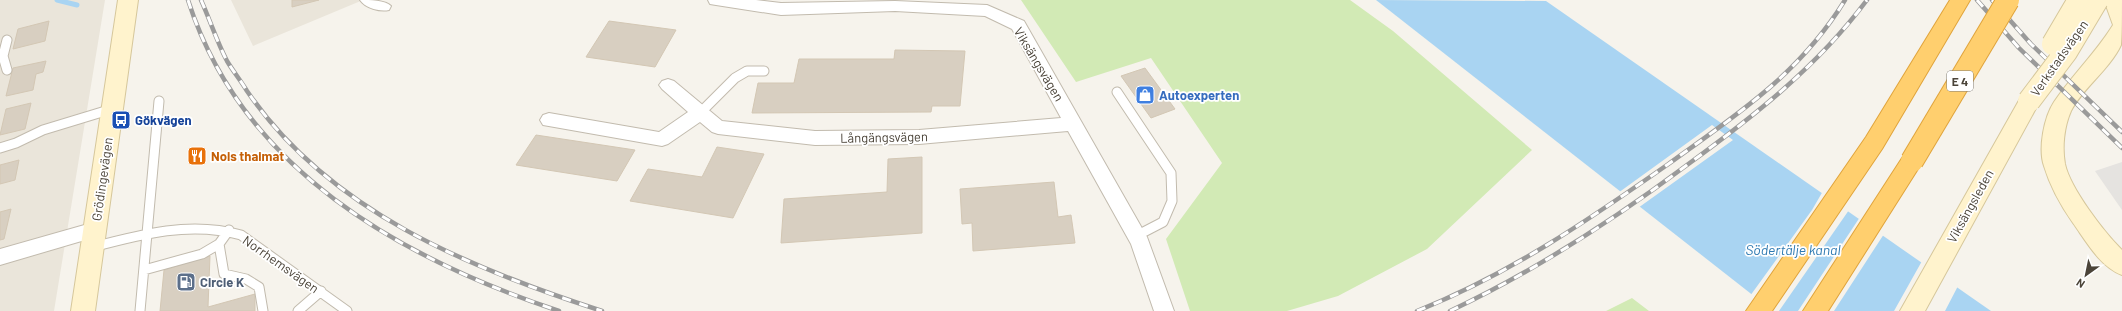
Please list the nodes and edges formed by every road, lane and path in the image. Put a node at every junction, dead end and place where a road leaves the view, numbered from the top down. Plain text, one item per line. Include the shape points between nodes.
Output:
1 (128, 0) edge
2 (368, 0) edge
3 (716, 0) edge
4 (1960, 0) edge
5 (2008, 0) edge
6 (2079, 0) edge
7 (2097, 0) edge
8 (2114, 0) edge
9 (383, 6) dead end
10 (2122, 23) edge
11 (2122, 26) edge
12 (7, 40) dead end
13 (1, 56) edge
14 (7, 70) dead end
15 (764, 71) dead end
16 (668, 85) dead end
17 (1117, 92) dead end
18 (159, 101) dead end
19 (2029, 101) junction
20 (112, 109) junction
21 (700, 113) junction
22 (549, 120) dead end
23 (1074, 124) junction
24 (0, 148) edge
25 (229, 230) junction
26 (147, 235) junction
27 (1136, 236) junction
28 (94, 239) junction
29 (220, 244) junction
30 (0, 257) edge
31 (2122, 265) edge
32 (144, 270) junction
33 (321, 291) junction
34 (83, 311) edge
35 (140, 311) edge
36 (263, 311) edge
37 (298, 311) edge
38 (347, 311) edge
39 (1164, 311) edge
40 (1758, 311) edge
41 (1815, 311) edge
42 (1912, 311) edge

1 - 20 main road, Grödingevägen
2 - 9 street
3 - 23 street, Viksängsvägen via 781,9 895,6 987,11 1018,25
4 - 40 highway via 1874,143
5 - 41 highway, E 4, bridge via 1912,161
6 - 19 main road, Verkstadsvägen, bridge via 2053,45
7 - 19 main road, Verkstadsvägen, bridge via 2066,52
8 - 10 main road
11 - 31 main road via 2107,52 2062,107 2053,133 2054,165 2072,203 2100,243
12 - 13 lane
13 - 14 lane
15 - 21 lane via 747,71 735,78
16 - 21 street, Långängsvägen
17 - 27 lane via 1171,174 1172,201 1163,222
18 - 26 lane
19 - 42 main road, Viksängsleden
20 - 24 lane via 43,130
20 - 28 main road, Grödingevägen
21 - 22 street via 662,139
21 - 23 street, Långängsvägen via 718,127 815,138 919,137
23 - 27 street, Viksängsvägen
25 - 26 lane, Norrhemsvägen via 188,229
25 - 29 lane
25 - 33 lane, Norrhemsvägen via 241,235
26 - 28 lane, Norrhemsvägen
26 - 32 lane
27 - 39 street, Viksängsvägen
28 - 30 street
28 - 34 main road, Grödingevägen
29 - 32 lane via 202,254
29 - 36 lane via 224,274 246,279 259,287
32 - 35 lane
33 - 37 lane
33 - 38 lane, Norrhemsvägen

